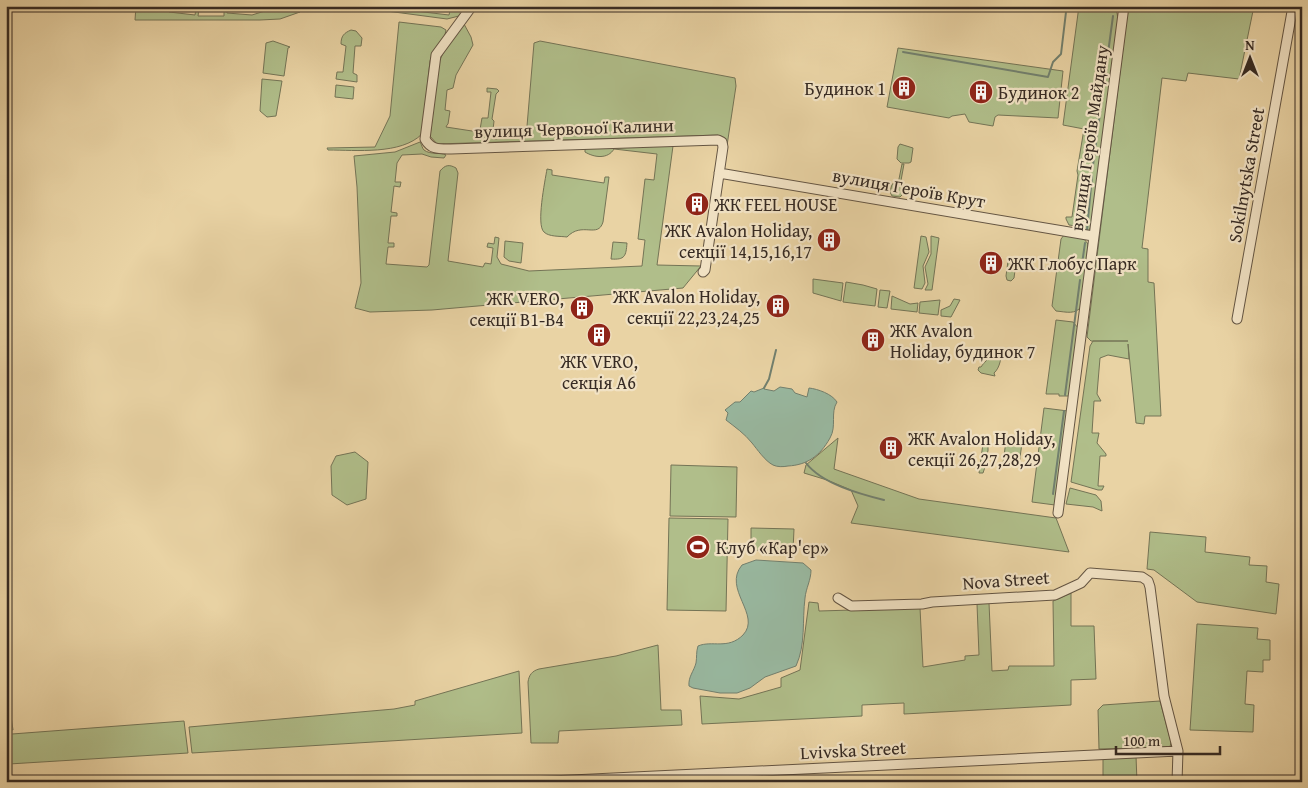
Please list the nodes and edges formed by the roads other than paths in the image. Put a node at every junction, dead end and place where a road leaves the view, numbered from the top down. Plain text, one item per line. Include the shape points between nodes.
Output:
1 (472, 6) edge
2 (1124, 6) edge
3 (1293, 6) edge
4 (719, 173) junction
5 (1093, 236) junction
6 (703, 272) dead end
7 (1237, 319) dead end
8 (1058, 513) dead end
9 (838, 598) dead end
10 (1178, 751) junction
11 (530, 782) edge
12 (1177, 782) edge

1 - 4 street, вулиця Червоної Калини via 436,55 425,139 432,148 711,139 722,142
2 - 5 street, вулиця Героїв Майдану
3 - 7 street, Sokilnytska Street
4 - 5 street, вулиця Героїв Крут
4 - 6 street
5 - 8 street, вулиця Героїв Майдану
9 - 10 street, Nova Street via 851,606 922,604 1055,594 1081,583 1090,573 1142,577 1150,587 1164,696
10 - 11 street, Lvivska Street
10 - 12 street

